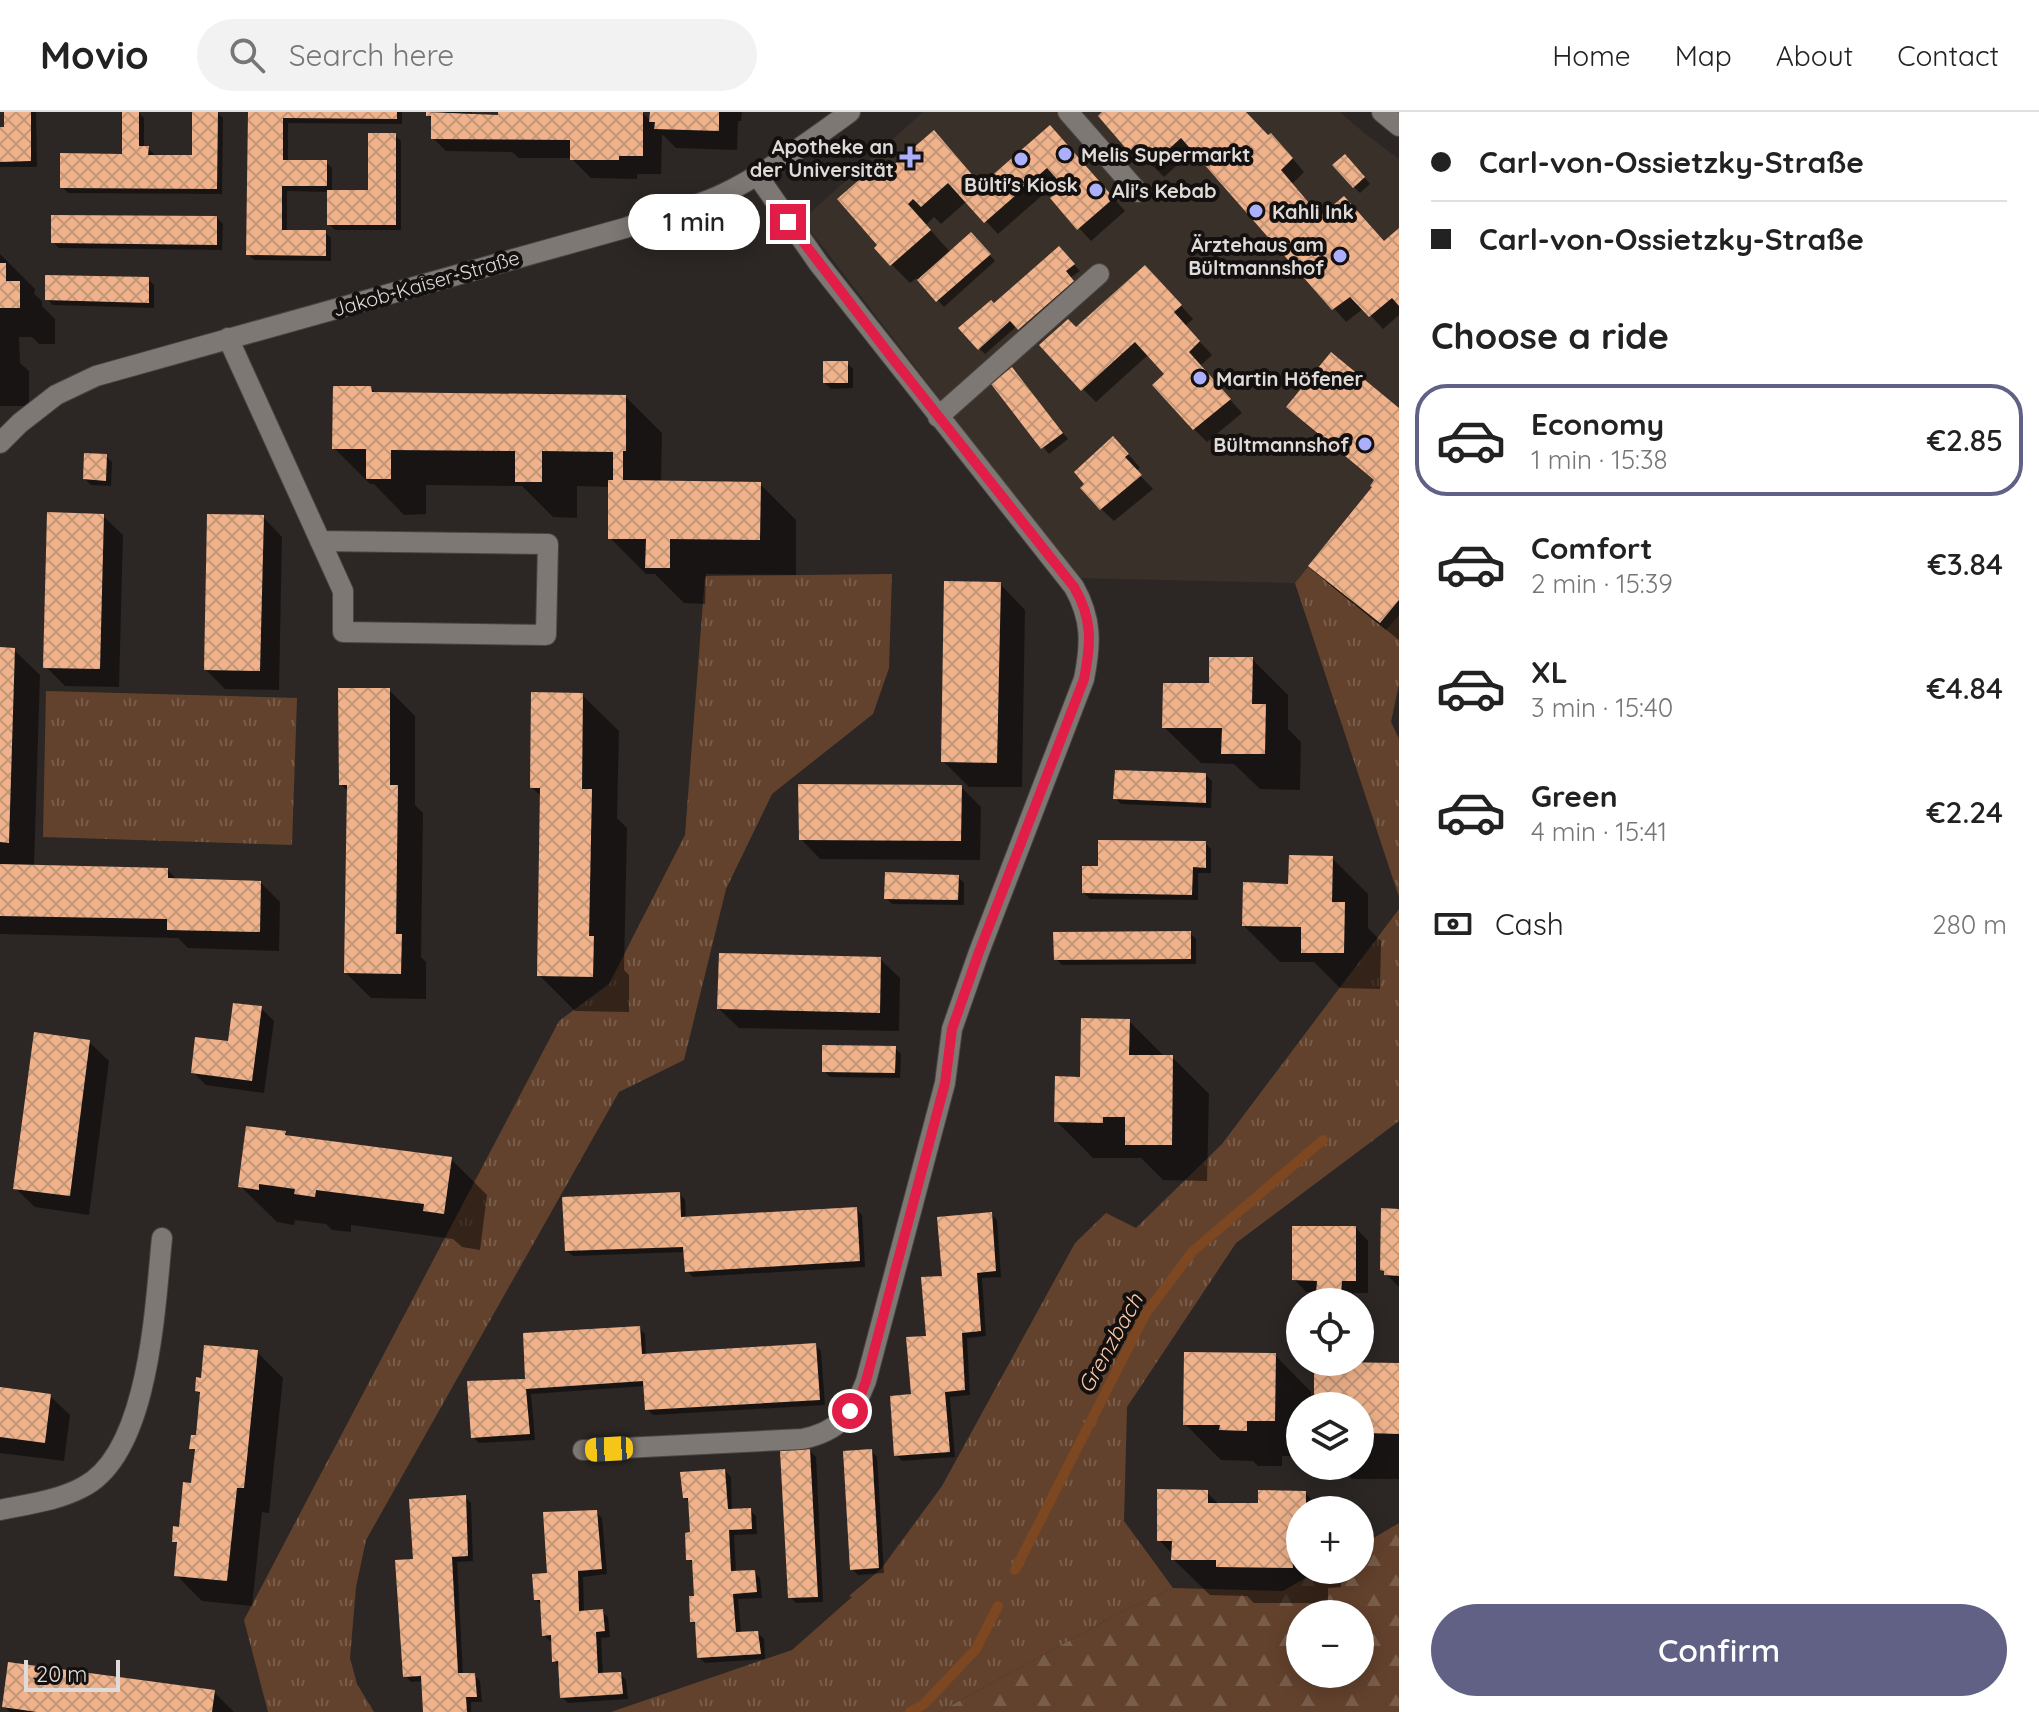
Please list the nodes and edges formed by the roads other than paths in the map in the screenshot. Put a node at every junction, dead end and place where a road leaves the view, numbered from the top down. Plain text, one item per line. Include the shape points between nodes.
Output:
1 (850, 112) edge
2 (1068, 112) edge
3 (1382, 112) edge
4 (1399, 126) edge
5 (757, 175) junction
6 (1138, 192) dead end
7 (1099, 274) dead end
8 (228, 338) junction
9 (938, 417) junction
10 (0, 443) edge
11 (320, 541) junction
12 (162, 1238) dead end
13 (583, 1450) dead end
14 (0, 1510) edge

1 - 5 street, Jakob-Kaiser-Straße
2 - 6 street
3 - 4 street
5 - 8 street, Jakob-Kaiser-Straße via 710,199 625,228
5 - 9 street
7 - 9 street
8 - 10 street, Jakob-Kaiser-Straße via 96,376 56,395
8 - 11 street
9 - 13 street via 1074,587 1088,622 1090,651 952,1029 945,1083 866,1381 845,1418 816,1436
11 - 11 street via 343,591 343,632 546,635 548,544
12 - 14 street via 146,1373 136,1410 112,1459 83,1487

